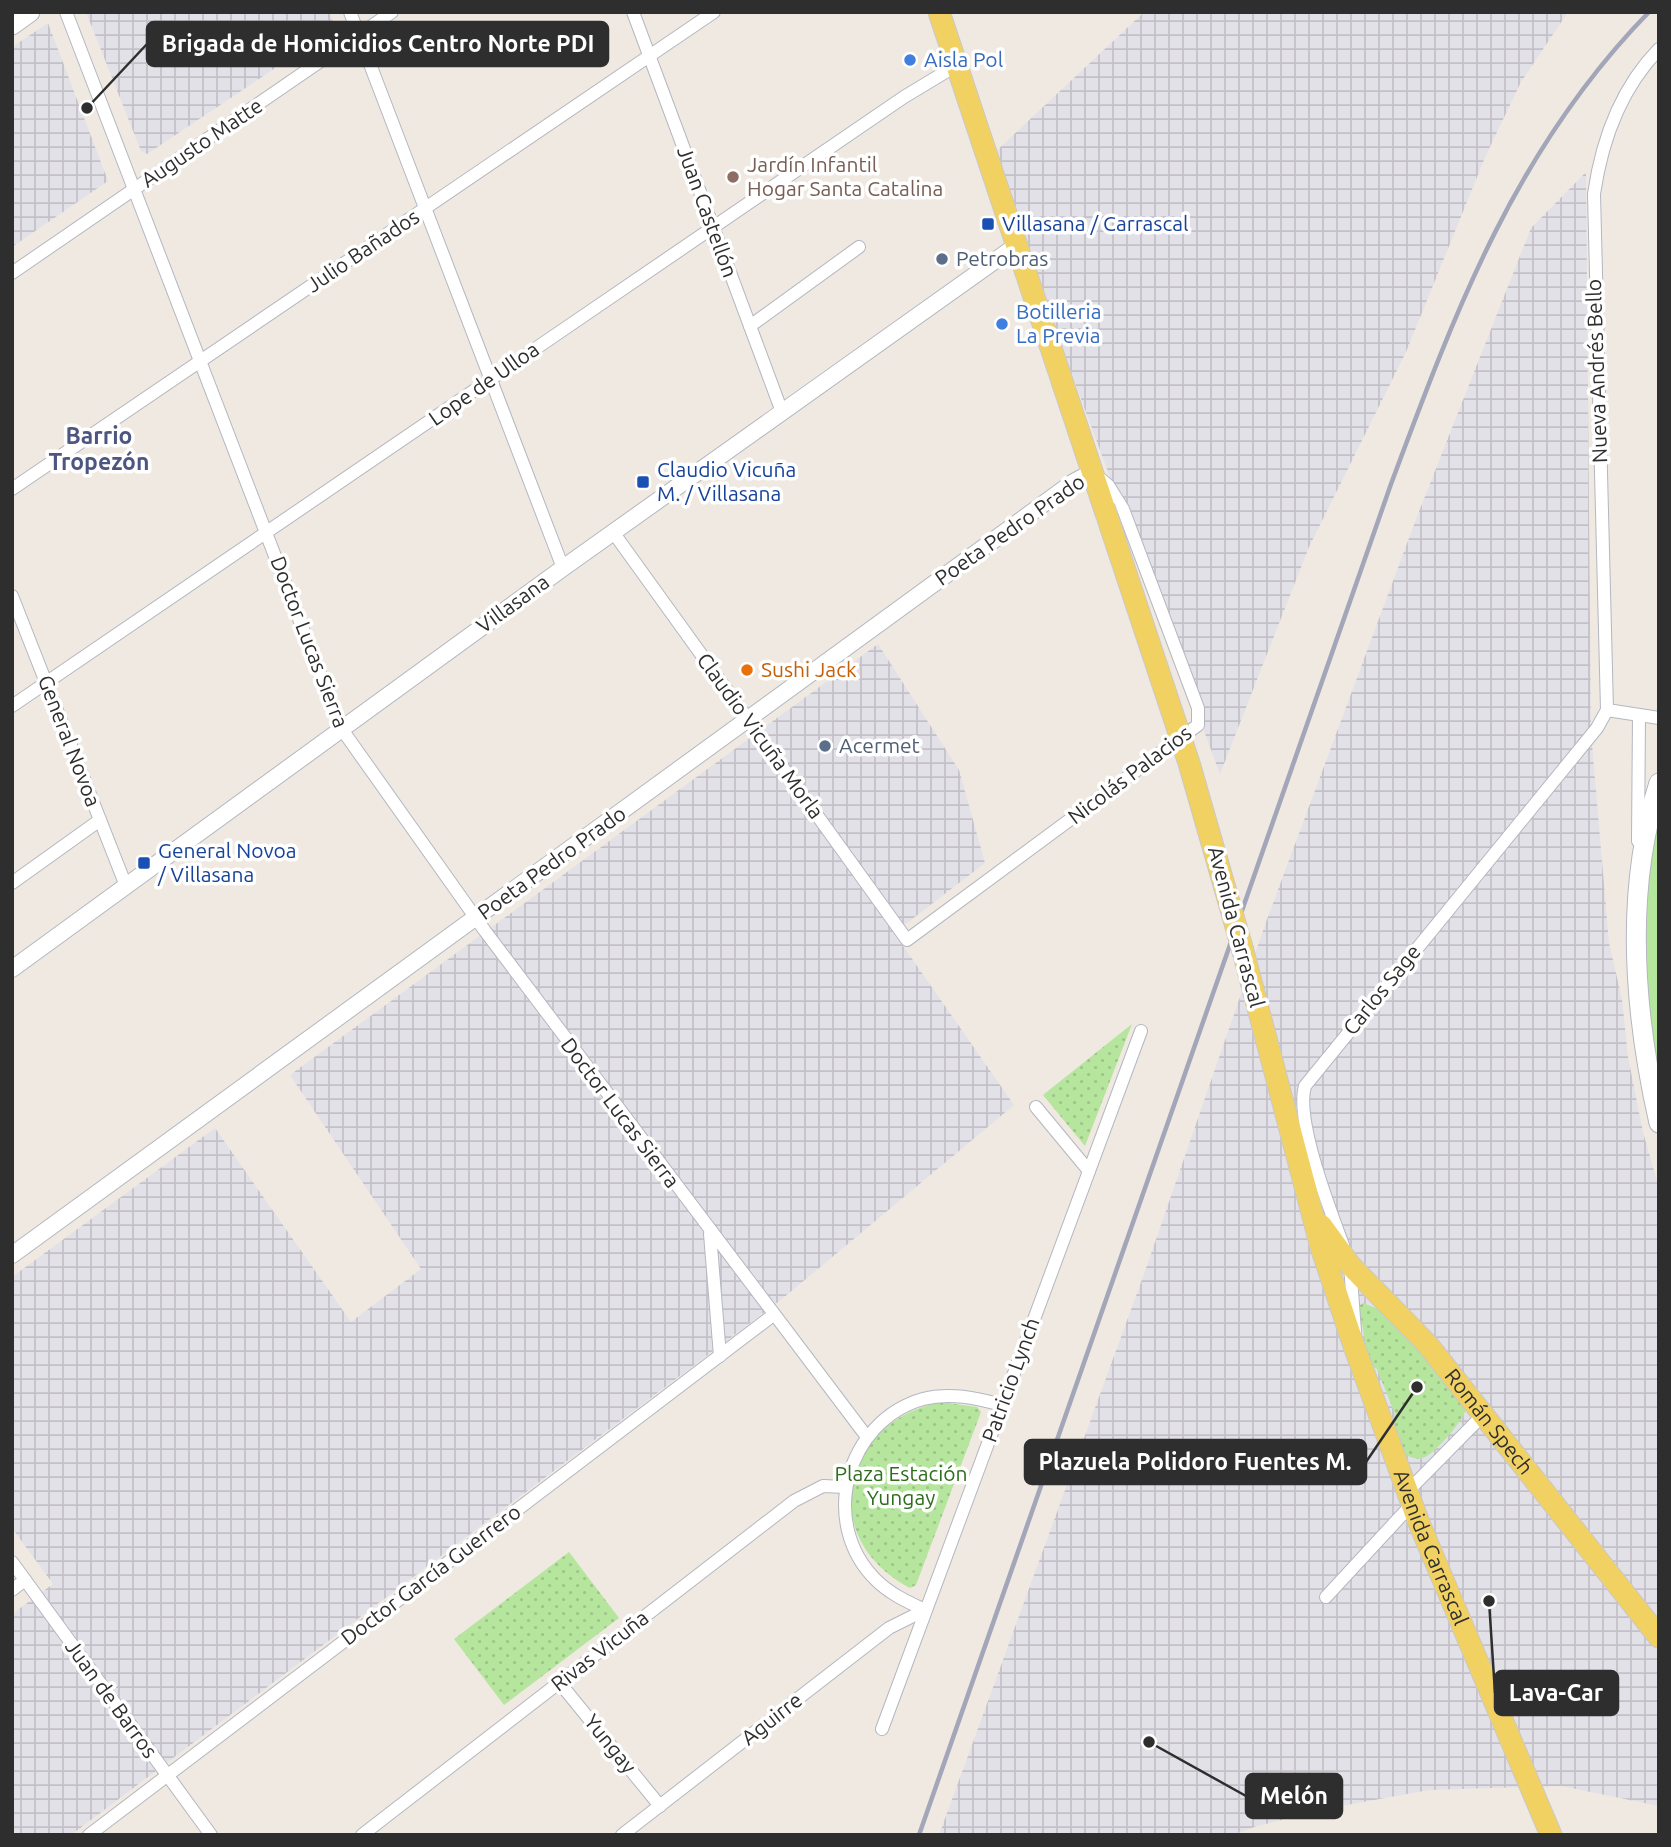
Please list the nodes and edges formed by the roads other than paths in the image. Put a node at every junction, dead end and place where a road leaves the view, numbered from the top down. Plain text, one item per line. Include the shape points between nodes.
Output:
1 (30, 12) edge
2 (66, 12) edge
3 (349, 12) edge
4 (392, 12) edge
5 (633, 12) edge
6 (713, 12) edge
7 (939, 12) edge
8 (12, 25) edge
9 (358, 35) junction
10 (1659, 49) edge
11 (649, 56) junction
12 (957, 65) junction
13 (134, 190) junction
14 (425, 208) junction
15 (713, 228) junction
16 (1017, 245) junction
17 (859, 247) dead end
18 (12, 273) edge
19 (750, 326) junction
20 (200, 361) junction
21 (490, 379) junction
22 (782, 412) junction
23 (1092, 472) junction
24 (12, 489) edge
25 (613, 532) junction
26 (267, 534) junction
27 (563, 568) junction
28 (12, 596) edge
29 (46, 683) junction
30 (12, 706) edge
31 (1607, 710) junction
32 (1639, 716) junction
33 (1659, 718) edge
34 (749, 719) junction
35 (341, 728) junction
36 (1659, 783) edge
37 (100, 820) junction
38 (1639, 878) junction
39 (12, 883) edge
40 (126, 886) junction
41 (476, 919) junction
42 (906, 940) joint
43 (12, 969) edge
44 (1141, 1031) dead end
45 (1036, 1107) dead end
46 (1659, 1122) edge
47 (1089, 1171) junction
48 (710, 1233) junction
49 (12, 1255) edge
50 (1346, 1279) junction
51 (772, 1316) junction
52 (720, 1356) junction
53 (1002, 1405) junction
54 (1483, 1415) junction
55 (867, 1437) junction
56 (845, 1487) junction
57 (1410, 1498) junction
58 (12, 1562) edge
59 (25, 1580) junction
60 (12, 1590) edge
61 (1326, 1597) dead end
62 (926, 1611) junction
63 (1659, 1637) edge
64 (559, 1682) junction
65 (882, 1729) dead end
66 (167, 1775) junction
67 (660, 1806) junction
68 (89, 1835) edge
69 (211, 1835) edge
70 (362, 1835) edge
71 (622, 1835) edge
72 (1551, 1835) edge

1 - 8 main road
2 - 13 street, Doctor Lucas Sierra
3 - 9 street
4 - 9 street, Augusto Matte
5 - 11 street, Juan Castellón
6 - 11 street, Julio Bañados
7 - 12 main road, Avenida Carrascal
9 - 13 street, Augusto Matte
9 - 14 street
10 - 31 street, Nueva Andrés Bello via 1637,74 1617,110 1594,194
11 - 14 street, Julio Bañados
11 - 15 street, Juan Castellón
12 - 15 street, Lope de Ulloa
12 - 16 main road, Avenida Carrascal
13 - 18 street, Augusto Matte
13 - 20 street, Doctor Lucas Sierra
14 - 20 street, Julio Bañados
14 - 21 street
15 - 19 street, Juan Castellón
15 - 21 street, Lope de Ulloa
16 - 22 street, Villasana
16 - 23 main road, Avenida Carrascal
17 - 19 street
19 - 22 street, Juan Castellón
20 - 24 street, Julio Bañados
20 - 26 street, Doctor Lucas Sierra
21 - 26 street, Lope de Ulloa
21 - 27 street
22 - 25 street, Villasana
23 - 34 street, Poeta Pedro Prado
23 - 42 street, Nicolás Palacios via 1108,485 1123,509 1198,708 1198,725
23 - 50 main road, Avenida Carrascal, bridge via 1209,829 1313,1211
25 - 27 street, Villasana
25 - 34 street, Claudio Vicuña Morla
26 - 29 street, Lope de Ulloa
26 - 35 street, Doctor Lucas Sierra
27 - 35 street, Villasana
28 - 29 street, General Novoa
29 - 30 street, Lope de Ulloa
29 - 37 street, General Novoa
31 - 32 street
31 - 50 street, Carlos Sage via 1305,1086 1303,1107
32 - 33 street
32 - 38 street
34 - 41 street, Poeta Pedro Prado
34 - 42 street, Claudio Vicuña Morla
35 - 40 street, Villasana
35 - 41 street, Doctor Lucas Sierra
36 - 38 main road
37 - 39 street
37 - 40 street, General Novoa
38 - 46 main road via 1639,989
40 - 43 street, Villasana
41 - 48 street, Doctor Lucas Sierra
41 - 49 street, Poeta Pedro Prado
44 - 47 street, Patricio Lynch
45 - 47 street
47 - 53 street, Patricio Lynch
48 - 51 street, Doctor Lucas Sierra
48 - 52 street
50 - 54 main road, Román Spech via 1379,1292
50 - 57 main road, Avenida Carrascal via 1354,1346
51 - 52 street, Doctor García Guerrero
51 - 55 street, Doctor Lucas Sierra
52 - 66 street, Doctor García Guerrero
53 - 55 street via 957,1396 922,1400 886,1418
53 - 62 street, Patricio Lynch
54 - 57 street
54 - 63 main road, Román Spech
55 - 56 street via 853,1460
56 - 62 street via 848,1530 861,1562 884,1587
56 - 64 street, Rivas Vicuña via 823,1486 805,1493
57 - 61 street
57 - 72 main road, Avenida Carrascal
58 - 59 street, Juan de Barros
59 - 60 street
59 - 66 street, Juan de Barros
62 - 65 street, Patricio Lynch
62 - 67 street, Aguirre via 888,1628
64 - 67 street, Yungay
64 - 70 street, Rivas Vicuña
66 - 68 street, Doctor García Guerrero
66 - 69 street, Juan de Barros
67 - 71 street, Aguirre

